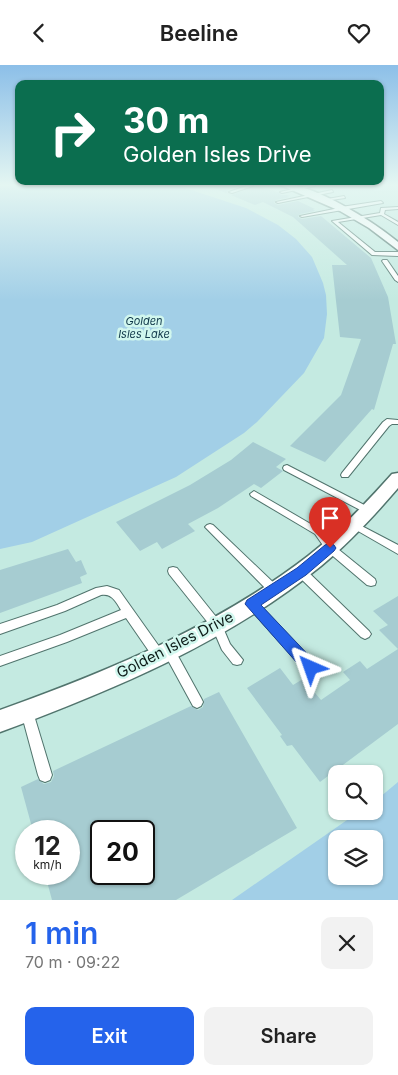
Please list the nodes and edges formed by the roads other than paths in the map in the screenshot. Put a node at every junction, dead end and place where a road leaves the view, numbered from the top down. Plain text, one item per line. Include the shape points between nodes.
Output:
1 (336, 223) edge
2 (365, 223) edge
3 (398, 247) edge
4 (398, 254) edge
5 (385, 261) dead end
6 (397, 281) edge
7 (397, 420) edge
8 (287, 468) dead end
9 (345, 475) dead end
10 (398, 478) edge
11 (254, 494) dead end
12 (369, 511) junction
13 (354, 525) junction
14 (210, 527) dead end
15 (330, 548) junction
16 (398, 550) edge
17 (173, 571) dead end
18 (301, 572) junction
19 (371, 581) dead end
20 (274, 590) junction
21 (252, 604) junction
22 (128, 612) junction
23 (216, 626) junction
24 (0, 629) edge
25 (365, 634) dead end
26 (164, 653) junction
27 (0, 661) edge
28 (237, 661) dead end
29 (311, 668) dead end
30 (197, 702) dead end
31 (27, 712) junction
32 (0, 721) edge
33 (45, 775) dead end

1 - 4 lane via 374,254
2 - 3 street
5 - 6 lane
7 - 9 lane via 386,424
8 - 12 lane
10 - 12 street, Golden Isles Drive
11 - 15 lane via 318,532
12 - 13 street, Golden Isles Drive
13 - 15 street, Golden Isles Drive
13 - 16 lane
14 - 20 lane
15 - 18 street, Golden Isles Drive
15 - 19 lane
17 - 23 lane
18 - 20 street, Golden Isles Drive
18 - 25 lane
20 - 21 street, Golden Isles Drive
21 - 23 street, Golden Isles Drive
21 - 29 lane
22 - 24 lane via 115,593 107,590
22 - 26 lane
22 - 27 lane
23 - 26 street, Golden Isles Drive
23 - 28 lane
26 - 30 lane
26 - 31 street, Golden Isles Drive via 101,683
31 - 32 street, Golden Isles Drive
31 - 33 lane

